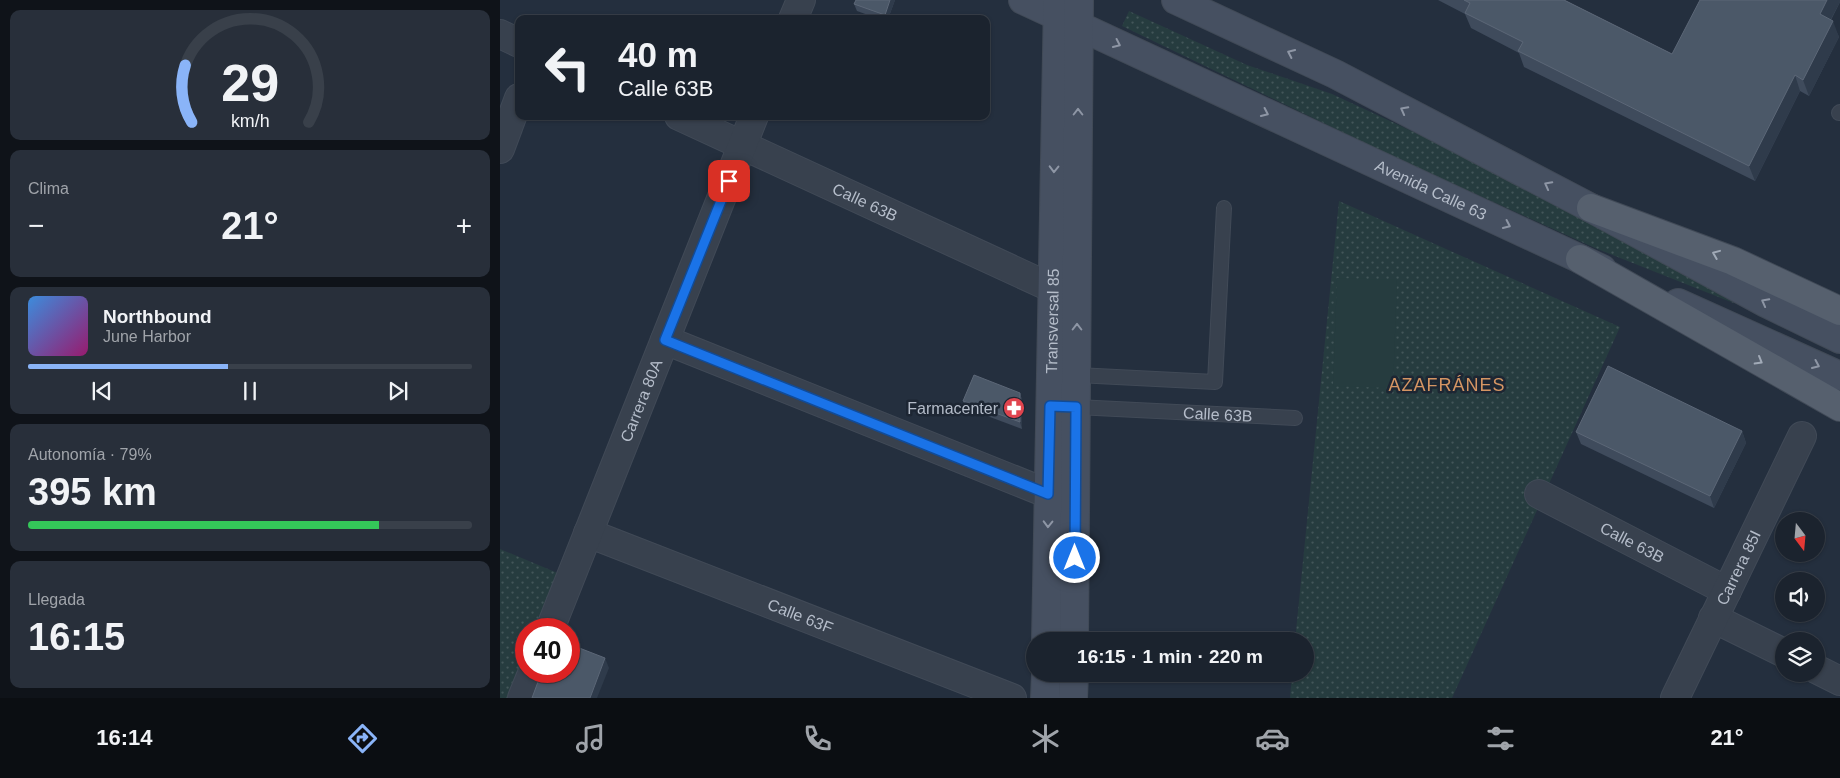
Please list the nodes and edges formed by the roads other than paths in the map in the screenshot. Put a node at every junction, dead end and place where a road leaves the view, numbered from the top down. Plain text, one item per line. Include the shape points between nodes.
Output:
1 (801, 0) edge
2 (1023, 0) edge
3 (1176, 0) edge
4 (1068, 10) edge
5 (795, 15) edge
6 (500, 34) edge
7 (515, 40) edge
8 (515, 109) edge
9 (688, 120) edge
10 (753, 120) edge
11 (743, 146) junction
12 (500, 149) edge
13 (1224, 208) dead end
14 (1591, 208) junction
15 (1580, 259) junction
16 (1052, 288) junction
17 (1840, 312) edge
18 (1840, 339) edge
19 (665, 340) junction
20 (1076, 375) junction
21 (1840, 376) edge
22 (1063, 407) junction
23 (1840, 407) edge
24 (1295, 418) dead end
25 (1802, 436) dead end
26 (1048, 494) junction
27 (1539, 494) dead end
28 (588, 533) junction
29 (1726, 591) junction
30 (554, 618) edge
31 (1714, 618) junction
32 (1046, 632) edge
33 (1074, 632) edge
34 (1775, 648) edge
35 (1825, 673) edge
36 (1840, 680) edge
37 (1046, 682) edge
38 (1074, 682) edge
39 (528, 683) edge
40 (522, 698) edge
41 (1012, 698) edge
42 (1045, 698) edge
43 (1073, 698) edge
44 (1675, 698) edge

1 - 5 street
2 - 4 main road, Avenida Calle 63
14 -> 3 main road via 1335,74
4 -> 15 main road, Avenida Calle 63
4 -> 16 main road, Transversal 85
20 -> 4 main road, Transversal 85
6 - 7 street
8 - 12 street
9 - 11 street, Calle 63B
10 - 11 street, Carrera 80A
11 - 16 street, Calle 63B
11 - 19 street, Carrera 80A
13 - 20 lane via 1215,382
17 -> 14 main road via 1732,261
18 -> 14 main road via 1766,303
15 -> 21 main road, Avenida Calle 63
15 -> 23 main road
16 - 22 main road, Transversal 85
19 - 26 street
19 - 28 street, Carrera 80A
20 - 22 main road, Transversal 85
22 - 24 lane, Calle 63B
22 - 26 main road, Transversal 85
22 - 33 main road, Transversal 85
25 - 29 street, Carrera 85I
26 -> 32 main road, Transversal 85
27 - 29 street, Calle 63B
28 - 30 street, Carrera 80A
28 - 41 street, Calle 63F
29 - 31 street, Carrera 85I
31 - 34 street
31 - 44 street, Carrera 85I
35 - 36 street
37 - 42 main road
38 - 43 main road
39 - 40 street

